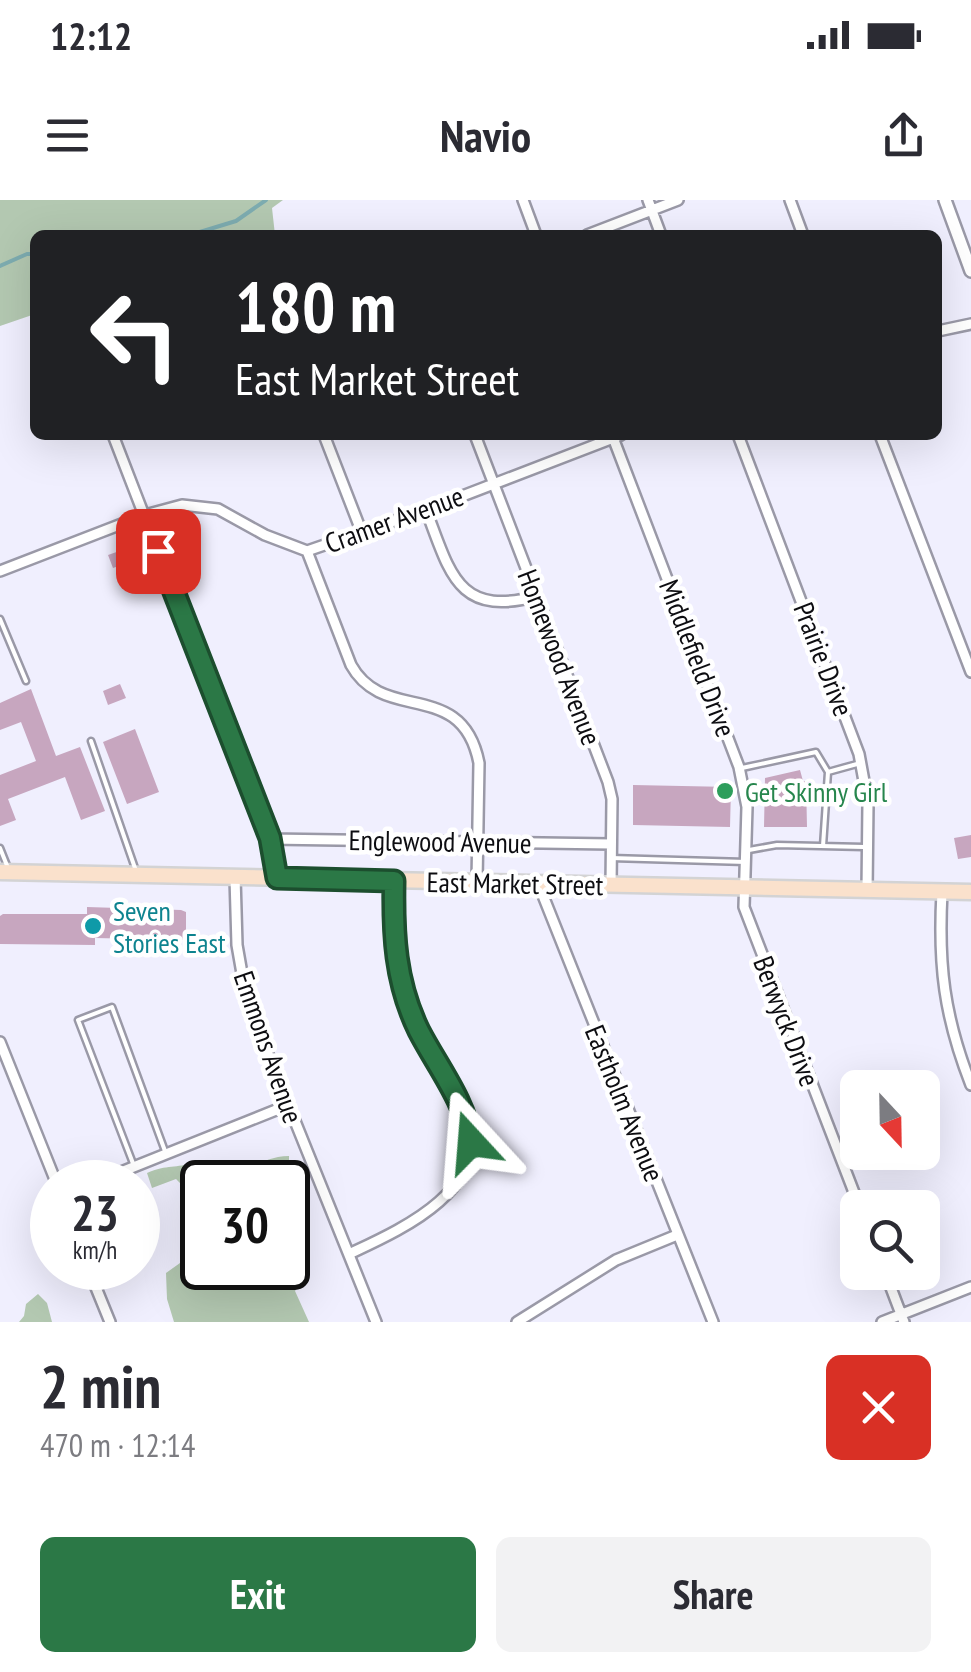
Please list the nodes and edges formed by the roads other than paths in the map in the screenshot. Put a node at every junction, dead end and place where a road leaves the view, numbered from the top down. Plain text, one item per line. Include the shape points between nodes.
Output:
1 (523, 200) edge
2 (678, 200) edge
3 (790, 200) edge
4 (945, 200) edge
5 (650, 205) edge
6 (534, 230) edge
7 (598, 230) edge
8 (659, 230) edge
9 (801, 230) edge
10 (971, 271) edge
11 (971, 324) edge
12 (942, 329) edge
13 (115, 440) edge
14 (326, 440) edge
15 (478, 440) edge
16 (606, 440) edge
17 (617, 440) edge
18 (740, 440) edge
19 (882, 440) edge
20 (494, 483) junction
21 (426, 510) junction
22 (145, 516) junction
23 (362, 533) junction
24 (307, 550) junction
25 (0, 571) edge
26 (537, 596) junction
27 (0, 619) edge
28 (2, 631) edge
29 (971, 672) edge
30 (26, 681) dead end
31 (91, 741) dead end
32 (862, 763) junction
33 (739, 768) junction
34 (828, 772) junction
35 (270, 838) junction
36 (478, 842) junction
37 (611, 844) junction
38 (822, 846) junction
39 (0, 848) edge
40 (869, 848) junction
41 (746, 856) junction
42 (611, 858) junction
43 (5, 872) edge
44 (137, 875) junction
45 (235, 877) junction
46 (277, 878) junction
47 (394, 881) junction
48 (477, 882) junction
49 (538, 883) junction
50 (611, 885) junction
51 (744, 888) junction
52 (867, 890) junction
53 (942, 892) junction
54 (971, 892) edge
55 (0, 1042) edge
56 (971, 1084) edge
57 (286, 1106) junction
58 (167, 1155) junction
59 (47, 1160) edge
60 (131, 1160) edge
61 (154, 1160) edge
62 (853, 1190) edge
63 (677, 1235) junction
64 (349, 1254) junction
65 (971, 1287) edge
66 (97, 1290) edge
67 (892, 1290) edge
68 (903, 1318) edge
69 (110, 1322) edge
70 (376, 1322) edge
71 (517, 1322) edge
72 (713, 1322) edge
73 (882, 1322) edge

1 - 6 street
2 - 5 street
3 - 9 street
4 - 10 main road
5 - 7 street
5 - 8 street
11 - 12 street
13 - 22 street
14 - 23 street
15 - 20 street, Homewood Avenue
16 - 20 street, Cramer Avenue
17 - 33 street, Middlefield Drive
18 - 32 street, Prairie Drive
19 - 29 street
20 - 21 street, Cramer Avenue
20 - 26 street, Homewood Avenue
21 - 23 street, Cramer Avenue
21 - 26 street via 462,586 500,604
22 - 24 street, Cramer Avenue via 182,505 208,506
22 - 25 street, Cramer Avenue
22 - 35 street
23 - 24 street, Cramer Avenue
24 - 36 street via 360,678 388,697 435,706 467,733 479,763
26 - 37 street, Homewood Avenue via 608,782
27 - 28 lane
28 - 30 lane
31 - 44 lane
32 - 34 lane
32 - 40 street, Prairie Drive
33 - 34 lane via 816,752
33 - 41 street, Middlefield Drive
34 - 38 lane
35 - 36 street, Englewood Avenue
35 - 46 street
36 - 37 street, Englewood Avenue
36 - 48 street
37 - 42 street, Homewood Avenue
38 - 40 lane
38 - 41 lane via 777,845
39 - 43 lane
40 - 52 street, Prairie Drive
41 - 42 lane
41 - 51 street, Middlefield Drive
42 - 50 street, Homewood Avenue
43 - 44 main road, East Market Street
44 - 45 main road, East Market Street
45 - 46 main road, East Market Street
45 - 57 street, Emmons Avenue via 243,986
46 - 47 main road, East Market Street
47 - 48 main road, East Market Street
47 - 64 street via 395,953 404,993 466,1118 470,1150 450,1192 402,1228
48 - 49 main road, East Market Street
49 - 50 main road, East Market Street
49 - 63 street, Eastholm Avenue
50 - 51 main road, East Market Street
51 - 52 main road, East Market Street
51 - 62 street, Berwyck Drive via 751,927
52 - 53 main road, East Market Street
53 - 54 main road, East Market Street
53 - 56 street via 942,984
55 - 59 street
57 - 58 street
57 - 64 street, Emmons Avenue
58 - 60 lane via 112,1007 78,1020
58 - 61 street
63 - 71 street via 616,1260
63 - 72 street, Eastholm Avenue
64 - 70 street, Emmons Avenue
65 - 68 street
66 - 69 street
67 - 68 street
68 - 73 street

